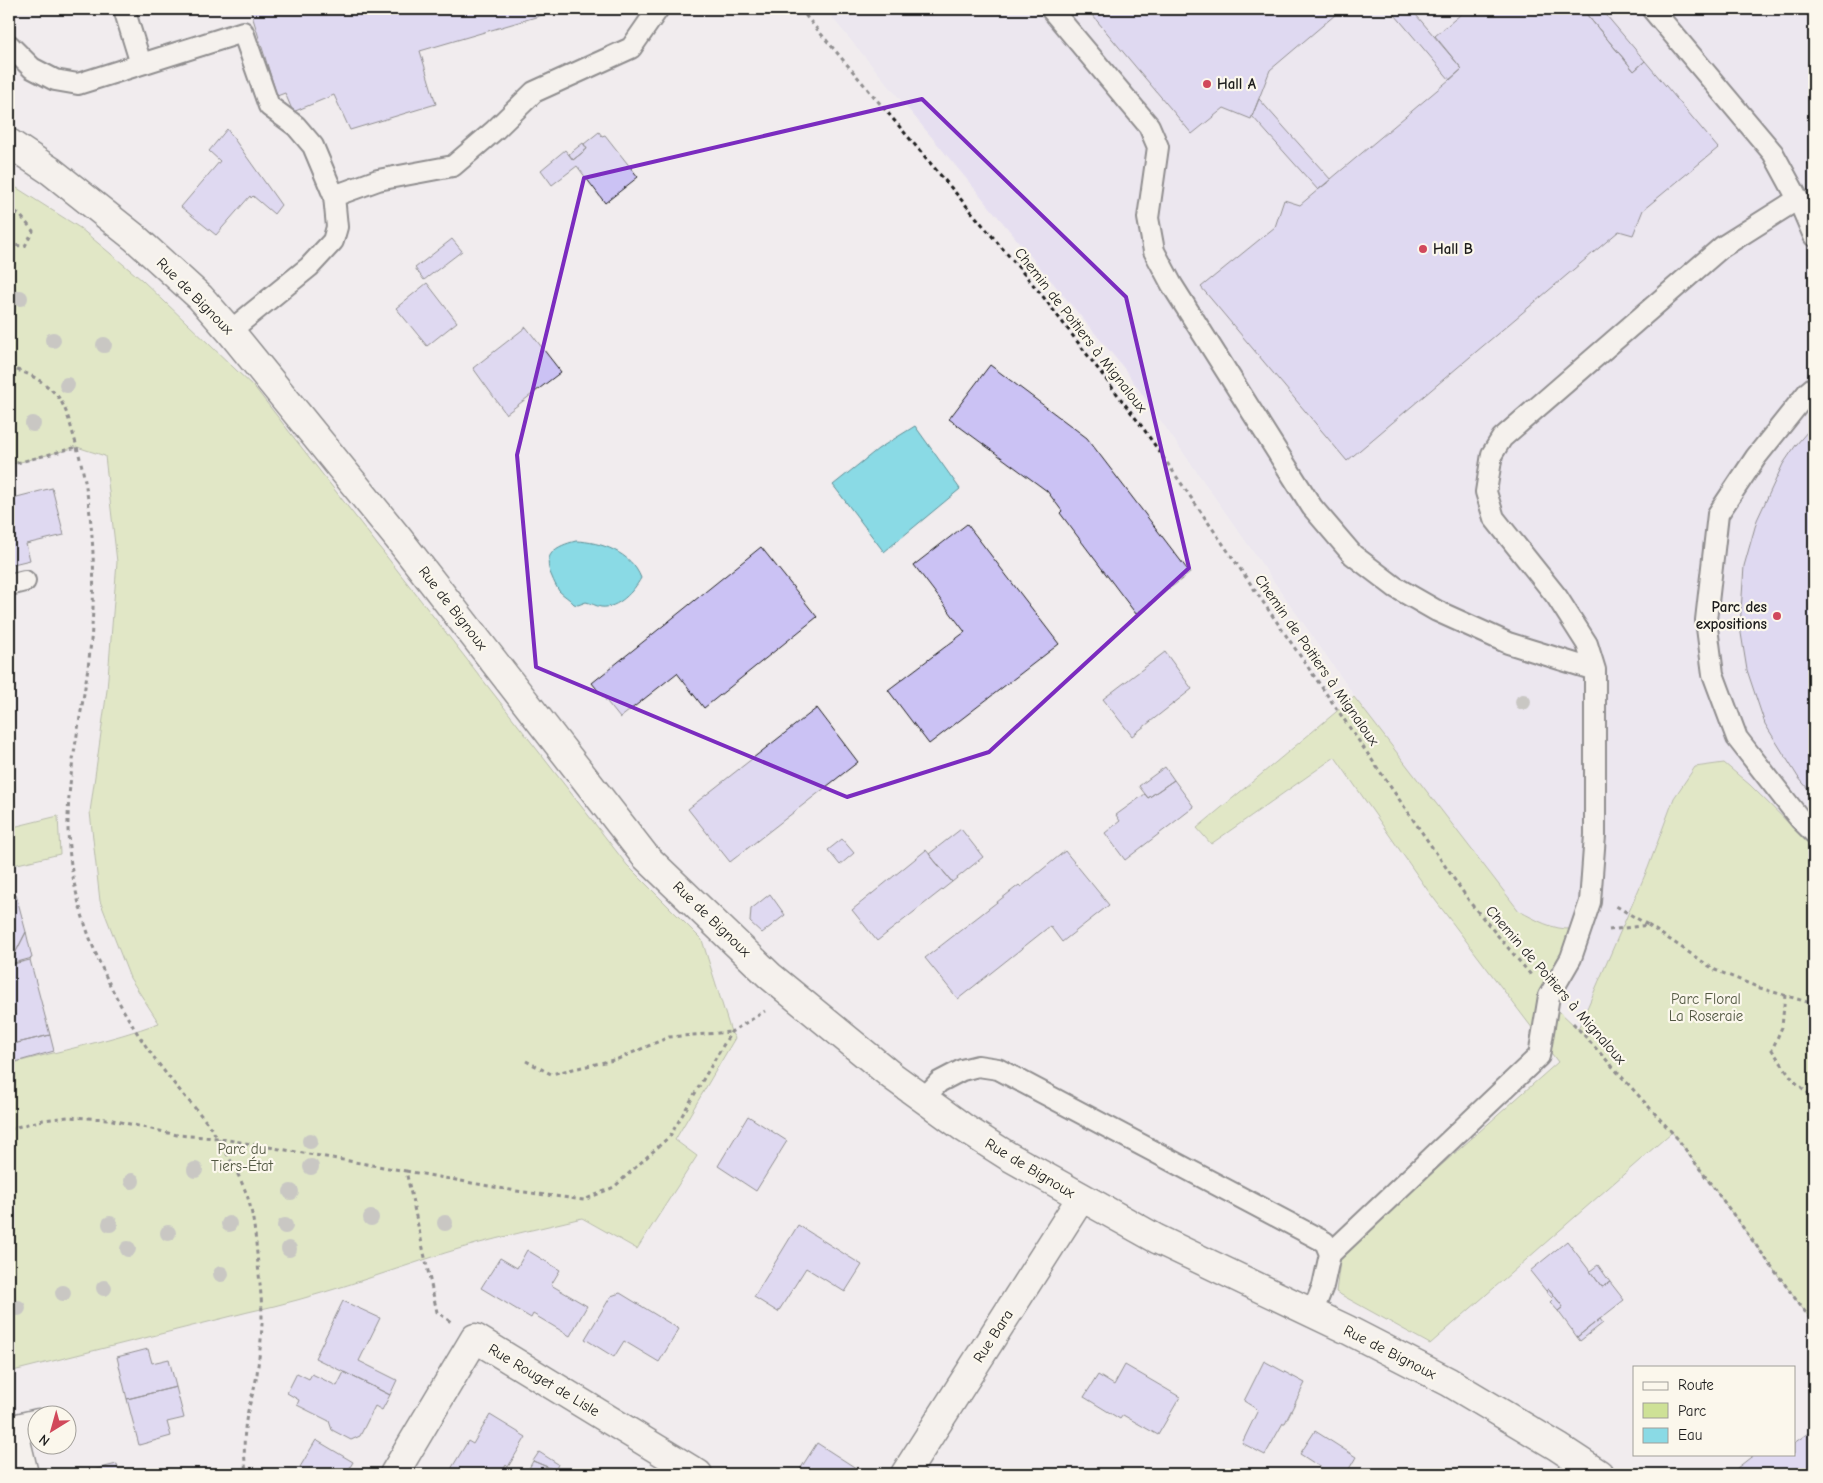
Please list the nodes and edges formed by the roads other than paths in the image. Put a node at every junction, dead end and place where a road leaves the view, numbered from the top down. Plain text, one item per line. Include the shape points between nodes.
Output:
1 (124, 9) edge
2 (658, 9) edge
3 (1051, 9) edge
4 (1652, 9) edge
5 (9, 45) edge
6 (141, 64) junction
7 (9, 143) edge
8 (334, 196) junction
9 (1798, 199) junction
10 (1814, 236) edge
11 (230, 330) junction
12 (1814, 387) edge
13 (1594, 670) junction
14 (1814, 832) edge
15 (924, 1098) junction
16 (1081, 1198) junction
17 (1330, 1254) junction
18 (1312, 1313) junction
19 (28, 1426) edge
20 (24, 1474) edge
21 (394, 1474) edge
22 (698, 1474) edge
23 (904, 1474) edge
24 (1599, 1474) edge

1 - 6 lane
2 - 8 lane via 631,48 534,92 453,166 378,180
3 - 13 lane via 1149,126 1158,147 1148,218 1154,252 1312,507 1352,555 1395,587 1437,611 1508,643
4 - 9 lane via 1773,153
5 - 6 lane via 32,68 55,80 78,84
6 - 8 lane via 243,32 269,106 296,126 313,146
7 - 11 street, Rue de Bignoux via 51,171 134,237 200,297
8 - 11 lane via 337,227 334,241 309,268
9 - 10 lane
9 - 13 lane via 1722,247 1502,438 1492,454 1486,492 1494,518 1557,597 1588,644
11 - 15 street, Rue de Bignoux via 645,856 770,976 892,1076
12 - 14 lane via 1756,457 1718,514 1706,620 1713,674 1737,738 1800,820
13 - 17 lane via 1596,834 1590,902 1571,958 1549,996 1539,1056
15 - 16 street, Rue de Bignoux via 964,1128
15 - 17 lane via 939,1082 962,1070 978,1066 998,1069 1325,1242
16 - 18 street, Rue de Bignoux via 1157,1239
16 - 23 street, Rue Bara
17 - 18 lane via 1323,1286
18 - 24 street, Rue de Bignoux via 1449,1382
19 - 20 street via 13,1430
21 - 22 street, Rue Rouget de Lisle via 475,1338

